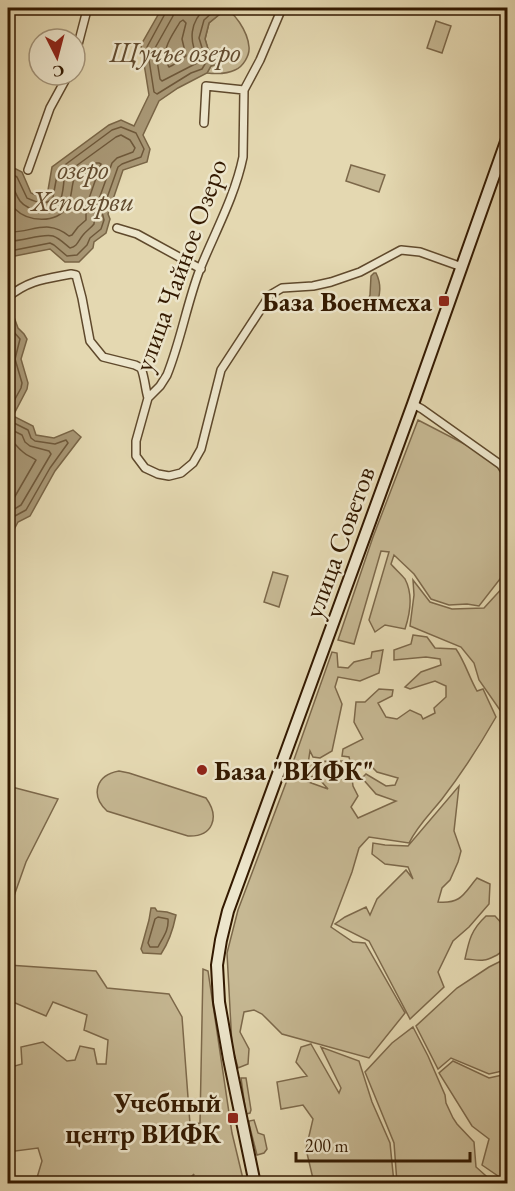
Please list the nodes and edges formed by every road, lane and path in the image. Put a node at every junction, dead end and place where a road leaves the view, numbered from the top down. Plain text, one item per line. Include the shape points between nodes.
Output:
1 (86, 8) edge
2 (282, 8) edge
3 (84, 27) edge
4 (62, 87) edge
5 (244, 90) junction
6 (204, 123) dead end
7 (507, 136) edge
8 (28, 170) dead end
9 (117, 228) dead end
10 (462, 267) junction
11 (201, 269) junction
12 (8, 297) edge
13 (148, 398) junction
14 (413, 404) junction
15 (507, 476) edge
16 (255, 1184) edge

1 - 3 street
2 - 5 street, улица Чайное Озеро
4 - 8 street via 50,108
5 - 6 street via 206,86
5 - 11 street, улица Чайное Озеро via 243,157
7 - 10 main road, улица Советов
9 - 11 street via 137,234
10 - 13 street via 402,250 360,272 313,286 282,288 270,296 221,370 201,448 193,463 181,473 158,474 145,468 136,456 136,441
10 - 14 main road, улица Советов
11 - 13 street, улица Чайное Озеро via 167,375
12 - 13 street, улица Чайное Озеро via 36,280 76,275 90,341 103,357 141,368
14 - 15 street via 501,465
14 - 16 main road, улица Советов via 220,940 218,983 222,1022

